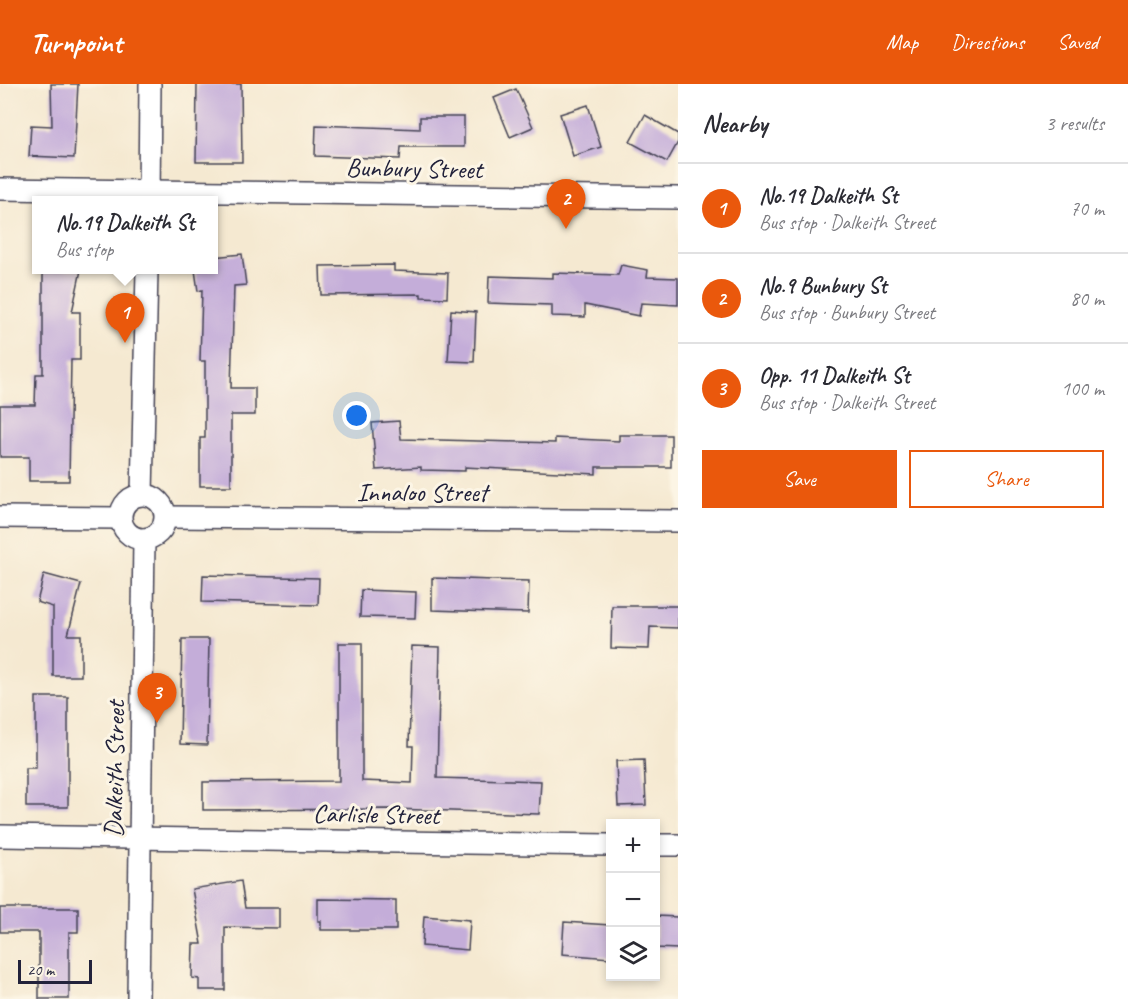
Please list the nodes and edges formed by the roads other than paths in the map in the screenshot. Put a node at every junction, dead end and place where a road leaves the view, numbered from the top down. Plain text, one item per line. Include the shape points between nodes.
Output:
1 (150, 84) edge
2 (0, 189) edge
3 (149, 196) edge
4 (218, 196) edge
5 (678, 198) edge
6 (147, 274) edge
7 (142, 494) junction
8 (0, 517) edge
9 (166, 517) junction
10 (120, 518) junction
11 (678, 521) edge
12 (144, 539) junction
13 (0, 836) edge
14 (140, 837) junction
15 (606, 845) edge
16 (660, 845) edge
17 (678, 845) edge
18 (138, 999) edge

1 - 3 street
2 - 3 street, Bunbury Street
4 - 5 street, Bunbury Street
6 - 7 street
7 - 9 street via 156,498
7 - 10 street via 124,504
8 - 10 street
9 - 11 street, Innaloo Street
9 - 12 street via 160,532
10 - 12 street via 126,532
12 - 14 street, Dalkeith Street
13 - 14 street, Carlisle Street
14 - 15 street, Carlisle Street
14 - 18 street, Dalkeith Street
16 - 17 street

